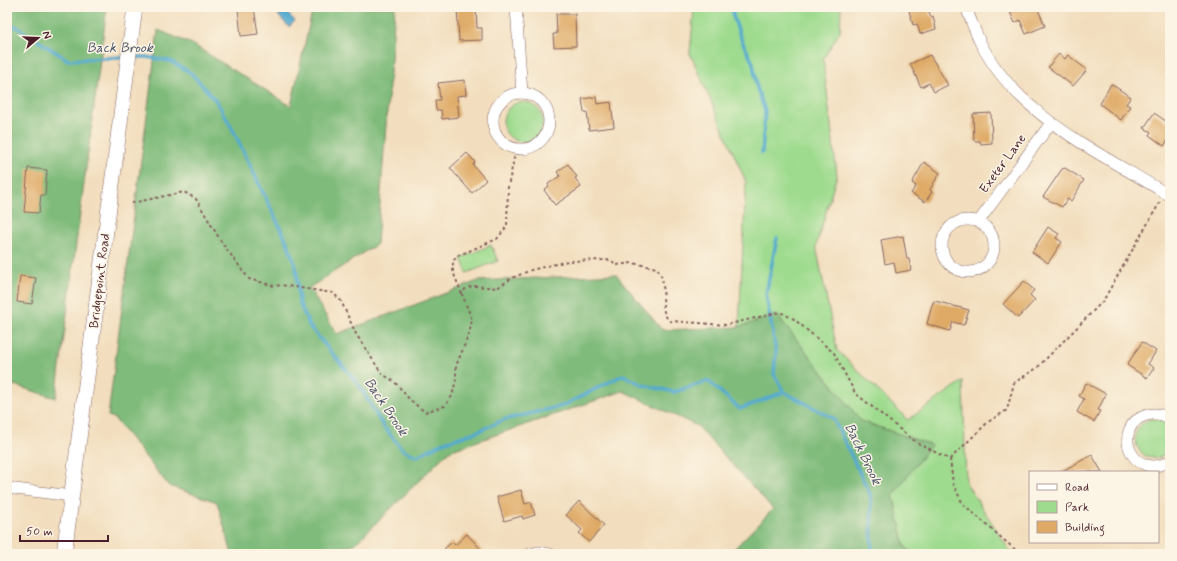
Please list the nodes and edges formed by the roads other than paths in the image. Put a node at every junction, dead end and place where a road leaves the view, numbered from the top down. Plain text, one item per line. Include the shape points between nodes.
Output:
1 (135, 7) edge
2 (516, 7) edge
3 (967, 7) edge
4 (522, 93) junction
5 (1050, 123) junction
6 (1165, 199) edge
7 (979, 221) junction
8 (1170, 418) edge
9 (1170, 461) edge
10 (7, 488) edge
11 (72, 496) junction
12 (64, 554) edge
13 (529, 554) edge
14 (550, 554) edge

1 - 11 street, Bridgepoint Road
2 - 4 street
3 - 5 street via 984,51 1002,78
4 - 4 street via 540,100 548,112 550,126 541,142 533,148 516,149 499,139 494,131 493,122 498,104 513,94
5 - 6 street
5 - 7 street, Exeter Lane
7 - 7 street via 961,220 947,230 943,238 944,256 955,269 964,272 976,271 992,257 994,249 991,233
8 - 9 street via 1156,414 1142,416 1132,425 1128,437 1128,446 1138,461 1154,467
10 - 11 street
11 - 12 street, Bridgepoint Road
13 - 14 street

